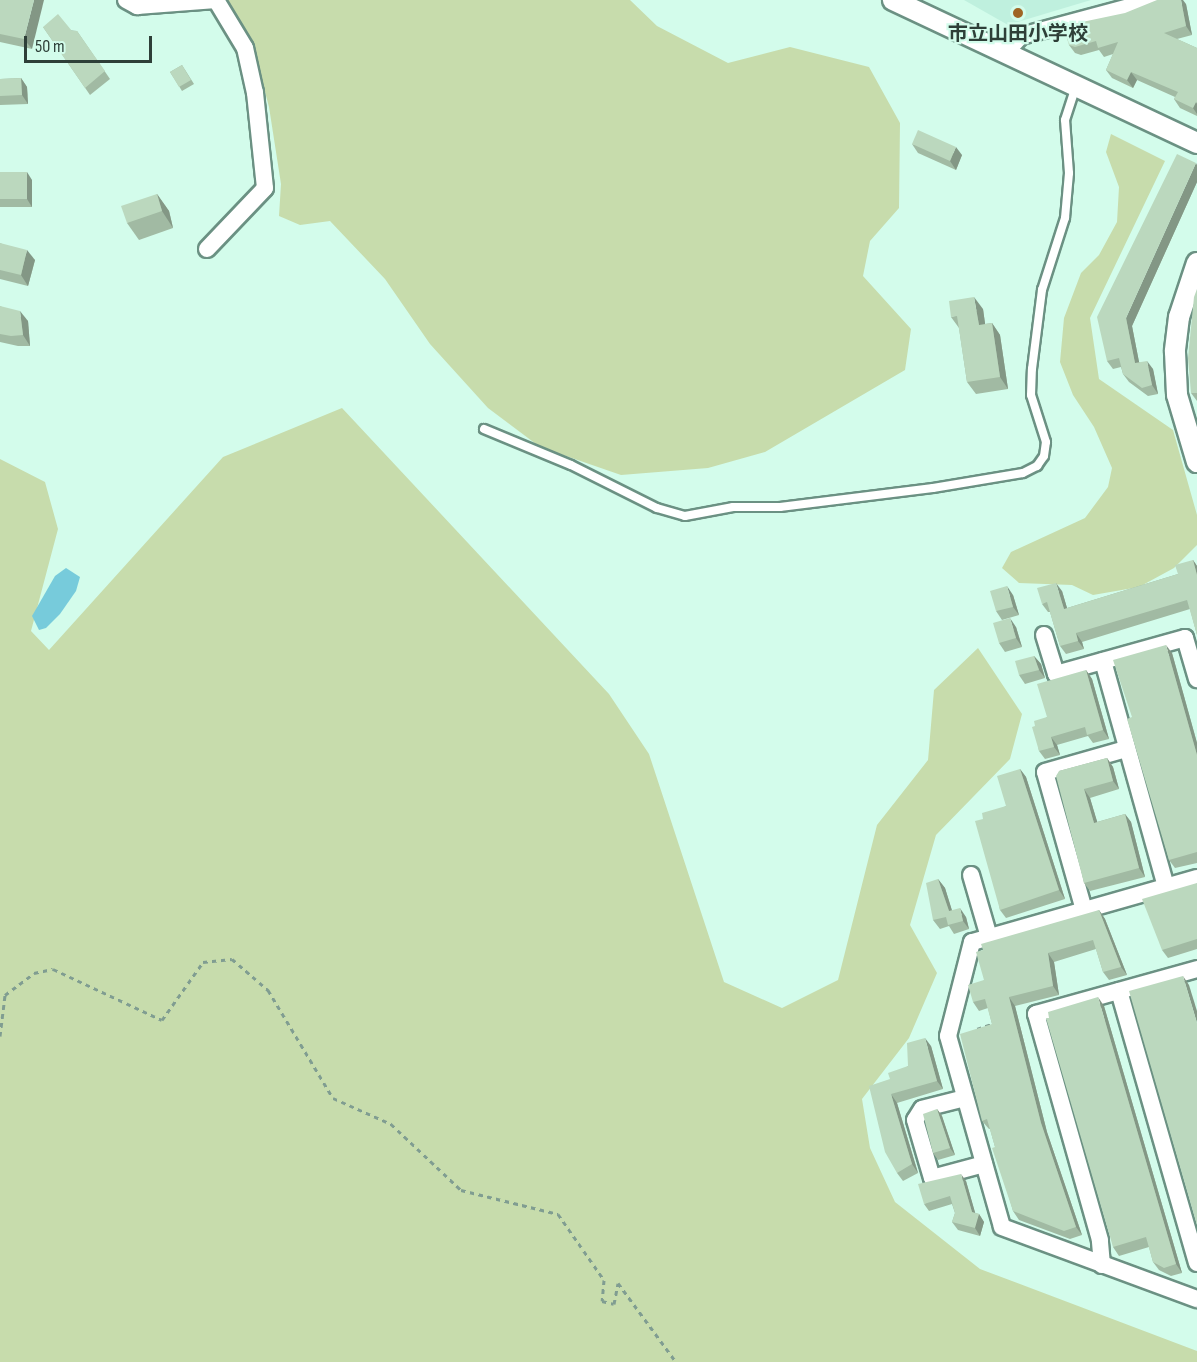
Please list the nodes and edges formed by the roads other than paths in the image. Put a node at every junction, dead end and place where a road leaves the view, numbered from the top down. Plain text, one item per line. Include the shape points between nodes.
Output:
1 (126, 0) edge
2 (216, 0) edge
3 (893, 0) edge
4 (1155, 0) edge
5 (1005, 53) junction
6 (1076, 87) junction
7 (1197, 143) edge
8 (207, 249) dead end
9 (1197, 263) edge
10 (484, 429) dead end
11 (1196, 453) edge
12 (1044, 635) dead end
13 (1103, 661) junction
14 (1197, 679) edge
15 (1126, 749) junction
16 (971, 875) dead end
17 (1197, 878) edge
18 (1166, 886) junction
19 (1084, 910) junction
20 (990, 937) junction
21 (1197, 969) edge
22 (1119, 991) junction
23 (965, 1098) junction
24 (984, 1164) junction
25 (1197, 1263) edge
26 (1102, 1265) junction
27 (1197, 1299) edge

1 - 2 street via 137,6
2 - 8 street via 245,48 255,93 265,188
3 - 5 street
4 - 5 street via 1021,36
5 - 6 street
6 - 7 street
6 - 10 lane via 1065,120 1069,173 1065,218 1042,290 1032,369 1031,395 1046,442 1044,456 1037,466 1023,473 933,488 780,507 733,507 685,516 657,508 571,465
9 - 11 street via 1179,317 1175,352 1178,395
12 - 13 street via 1056,674
13 - 14 street via 1185,638
13 - 15 street
15 - 18 street
15 - 19 street via 1045,772
16 - 20 street
17 - 18 street
18 - 19 street
19 - 20 street
20 - 23 street via 972,942 948,1036
21 - 22 street
22 - 25 street
22 - 26 street via 1036,1014 1100,1240
23 - 24 street
23 - 24 street via 922,1109 915,1120 932,1178
24 - 26 street via 1002,1227
26 - 27 street

